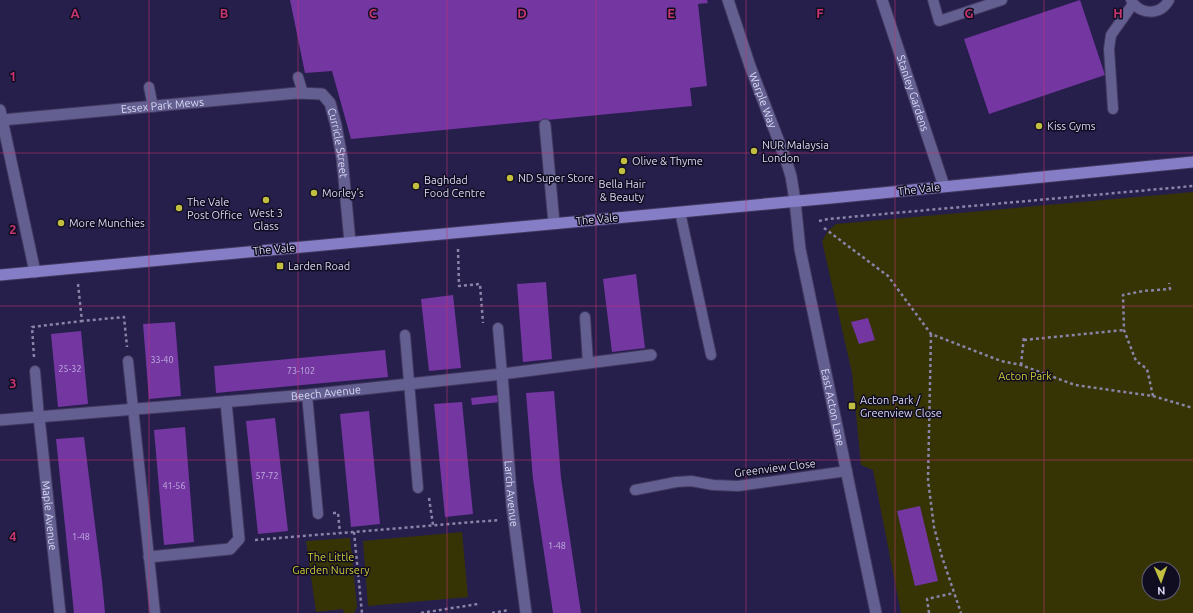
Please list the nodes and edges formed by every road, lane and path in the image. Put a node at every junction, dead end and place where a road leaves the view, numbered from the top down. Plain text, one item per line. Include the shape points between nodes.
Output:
1 (728, 0) edge
2 (882, 0) edge
3 (933, 0) edge
4 (1002, 0) edge
5 (1169, 0) edge
6 (1132, 2) edge
7 (298, 77) dead end
8 (149, 87) dead end
9 (303, 94) junction
10 (322, 94) joint
11 (154, 106) junction
12 (1112, 109) dead end
13 (1, 115) edge
14 (545, 125) dead end
15 (1193, 162) edge
16 (944, 186) junction
17 (1193, 186) edge
18 (795, 201) junction
19 (680, 212) junction
20 (819, 221) dead end
21 (554, 223) junction
22 (824, 228) dead end
23 (457, 232) junction
24 (350, 242) junction
25 (76, 268) junction
26 (36, 272) junction
27 (0, 275) edge
28 (1169, 283) dead end
29 (585, 317) dead end
30 (82, 321) junction
31 (498, 328) dead end
32 (484, 330) dead end
33 (1124, 330) junction
34 (931, 334) junction
35 (406, 335) dead end
36 (1024, 336) dead end
37 (1024, 340) junction
38 (651, 355) dead end
39 (711, 355) dead end
40 (128, 361) joint
41 (588, 363) junction
42 (1022, 365) junction
43 (35, 371) joint
44 (502, 374) junction
45 (410, 384) junction
46 (307, 395) junction
47 (1153, 396) junction
48 (226, 402) junction
49 (1193, 408) edge
50 (132, 410) junction
51 (39, 417) junction
52 (0, 420) edge
53 (847, 471) junction
54 (418, 488) joint
55 (635, 490) dead end
56 (318, 514) dead end
57 (514, 519) junction
58 (432, 525) junction
59 (354, 532) junction
60 (237, 541) junction
61 (149, 557) junction
62 (954, 593) junction
63 (478, 604) dead end
64 (60, 613) edge
65 (155, 613) edge
66 (362, 613) edge
67 (421, 613) edge
68 (526, 613) edge
69 (876, 613) edge
70 (929, 613) edge
71 (961, 613) edge

1 - 18 street, Warple Way via 786,160
2 - 16 street, Stanley Gardens
3 - 4 lane via 940,21
5 - 6 lane via 1164,7 1151,12 1138,8
6 - 12 lane via 1111,35 1109,49
7 - 9 lane
8 - 11 lane
9 - 10 street, Essex Park Mews
9 - 11 street, Essex Park Mews
10 - 24 street, Curricle Street via 330,104 336,125 342,158
11 - 13 street, Essex Park Mews
13 - 26 street
14 - 21 street
15 - 16 main road, The Vale
16 - 18 main road, The Vale
17 - 20 path
18 - 19 main road, The Vale
18 - 53 street, East Acton Lane via 800,249
19 - 21 main road, The Vale
19 - 39 lane
21 - 23 main road, The Vale
22 - 34 path via 888,276
23 - 24 main road, The Vale
23 - 32 path via 459,286 480,284
24 - 25 main road, The Vale
25 - 26 main road, The Vale
25 - 30 path
26 - 27 main road, The Vale
28 - 33 path via 1170,289 1123,295
29 - 41 lane
30 - 40 path via 124,317
30 - 43 path via 32,326
31 - 44 lane
33 - 37 path
33 - 47 path via 1136,361 1147,369
34 - 42 path via 1001,361
34 - 62 path via 928,480 934,526
35 - 45 lane
36 - 37 path
37 - 42 path
38 - 41 street, Beech Avenue
40 - 50 lane
41 - 44 street, Beech Avenue
42 - 47 path via 1075,385
43 - 51 lane
44 - 45 street, Beech Avenue
44 - 57 street, Larch Avenue
45 - 46 street, Beech Avenue
45 - 54 lane
46 - 48 street, Beech Avenue
46 - 56 lane
47 - 49 path
48 - 50 street, Beech Avenue
48 - 60 street via 239,539
50 - 51 street, Beech Avenue
50 - 61 lane
51 - 52 street, Beech Avenue
51 - 64 street, Maple Avenue
53 - 55 lane, Greenview Close via 738,486 684,482
53 - 69 street, East Acton Lane
54 - 58 path via 429,496
57 - 58 path
57 - 68 street, Larch Avenue
58 - 59 path
59 - 60 path
59 - 66 path
60 - 61 street via 230,549
61 - 65 lane
62 - 70 path via 927,599
62 - 71 path
63 - 67 path

